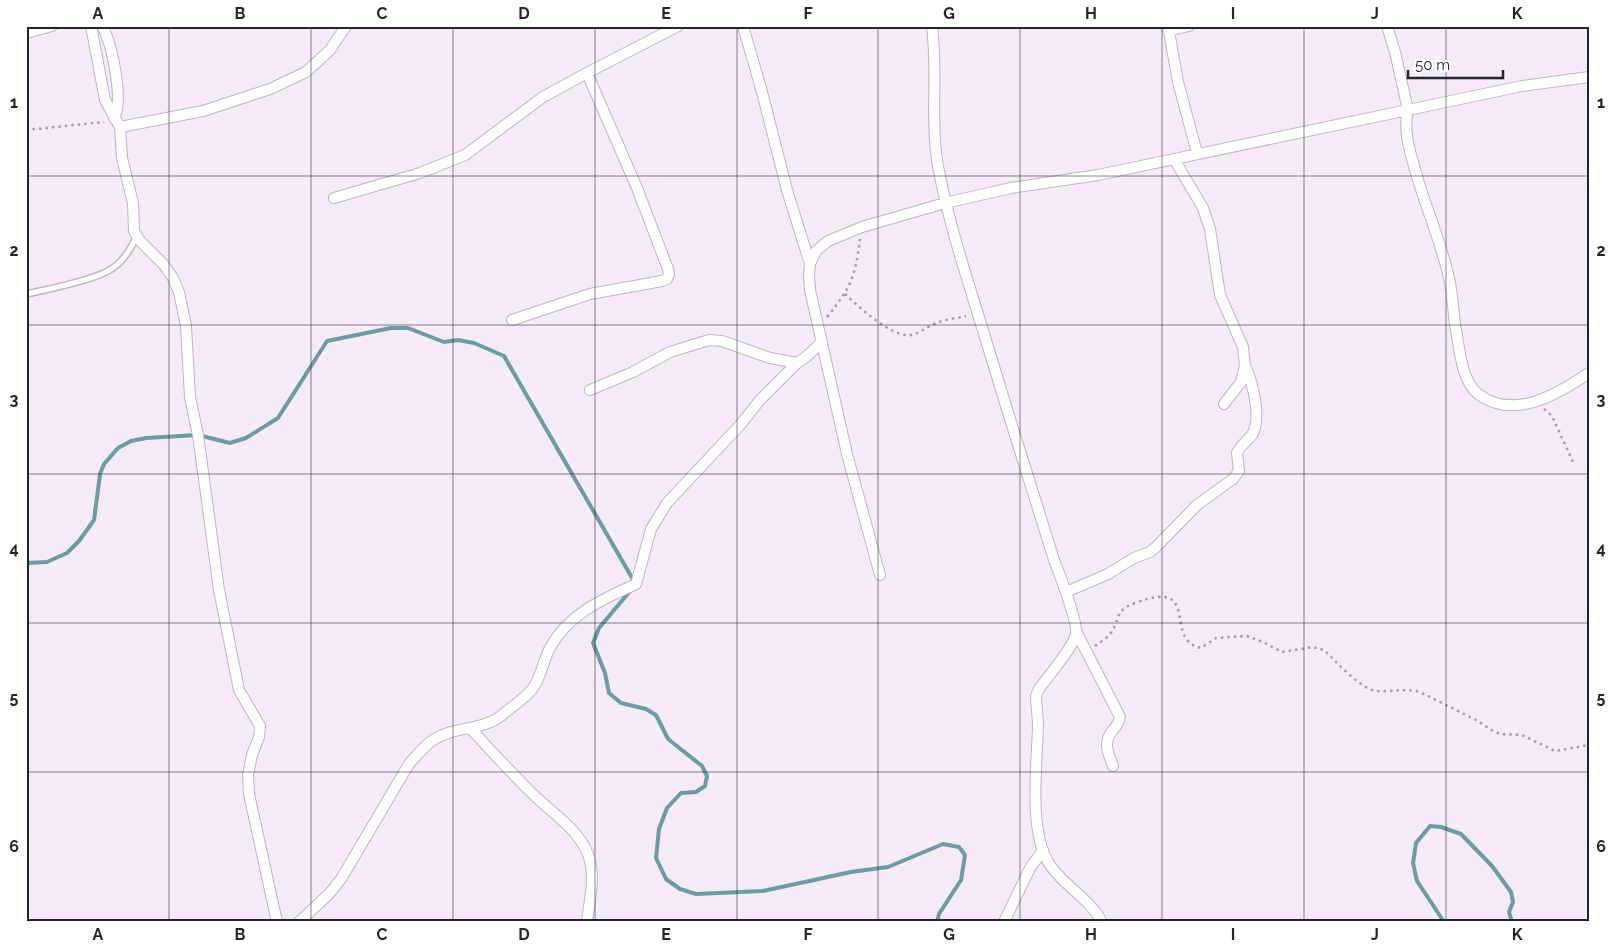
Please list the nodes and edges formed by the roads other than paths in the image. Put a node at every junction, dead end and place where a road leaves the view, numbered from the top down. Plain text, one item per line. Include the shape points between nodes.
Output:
1 (52, 26) edge
2 (91, 26) edge
3 (102, 26) edge
4 (346, 26) edge
5 (678, 26) edge
6 (743, 26) edge
7 (932, 26) edge
8 (1190, 26) edge
9 (1386, 26) edge
10 (1168, 29) edge
11 (26, 33) edge
12 (587, 72) junction
13 (1589, 77) edge
14 (1408, 110) junction
15 (116, 122) junction
16 (1196, 153) junction
17 (1174, 159) junction
18 (334, 198) dead end
19 (945, 203) junction
20 (136, 236) junction
21 (810, 264) junction
22 (26, 294) edge
23 (512, 320) dead end
24 (821, 343) junction
25 (797, 362) junction
26 (1245, 366) junction
27 (1589, 373) edge
28 (590, 390) dead end
29 (1224, 404) dead end
30 (880, 575) dead end
31 (1066, 592) junction
32 (1077, 633) junction
33 (471, 729) junction
34 (1112, 766) dead end
35 (1043, 850) junction
36 (277, 922) edge
37 (299, 922) edge
38 (587, 922) edge
39 (1004, 922) edge
40 (1102, 922) edge

1 - 11 street
2 - 15 street via 105,100
3 - 15 street via 118,92
4 - 15 street via 330,50 306,72 270,89 203,112
5 - 12 street
6 - 21 street via 786,190
7 - 19 street via 936,70 934,121
8 - 10 street
9 - 14 street
10 - 16 street
12 - 18 street via 543,97 465,154 420,173
12 - 23 street via 637,188 669,274 662,281 590,294
13 - 14 street via 1522,86
14 - 16 street
14 - 27 street via 1405,121 1408,145 1449,277 1454,322 1470,384 1477,393 1494,402 1506,405 1537,403
15 - 20 street via 134,203
16 - 17 street
17 - 19 street
17 - 26 street via 1203,208 1210,229 1220,295 1243,346
19 - 21 street via 862,227 828,241 816,251
19 - 31 street
20 - 22 lane via 131,249 107,272
20 - 36 street via 173,278 186,326 190,397 219,590 239,690 260,726 248,774 249,794
21 - 24 street via 810,290
24 - 25 street
24 - 30 street
25 - 28 street via 770,358 722,341 709,340 670,352
25 - 33 street via 667,503 652,529 636,584 585,609 573,619 550,647 532,689 500,717
26 - 29 street via 1241,382
26 - 31 street via 1255,394 1254,427 1253,433 1238,450 1236,476 1197,505 1150,552
31 - 32 street
32 - 34 street via 1120,717 1106,746
32 - 35 street via 1036,696 1037,814
33 - 37 street via 434,739 420,751 341,878
33 - 38 street via 584,845 590,861 592,884
35 - 39 street via 1030,868
35 - 40 street via 1050,866 1091,905

